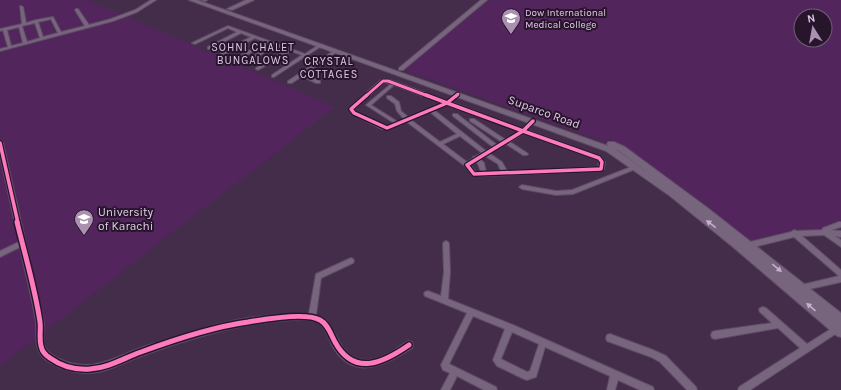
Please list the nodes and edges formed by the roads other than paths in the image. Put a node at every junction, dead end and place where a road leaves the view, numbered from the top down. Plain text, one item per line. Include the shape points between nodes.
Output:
1 (154, 0) edge
2 (192, 0) edge
3 (203, 0) edge
4 (251, 0) edge
5 (484, 0) edge
6 (21, 7) dead end
7 (230, 9) junction
8 (77, 10) dead end
9 (36, 21) junction
10 (22, 25) junction
11 (88, 27) junction
12 (5, 29) junction
13 (0, 30) edge
14 (240, 32) junction
15 (292, 33) junction
16 (60, 34) junction
17 (254, 37) junction
18 (42, 39) junction
19 (267, 42) junction
20 (25, 43) junction
21 (194, 43) dead end
22 (275, 45) junction
23 (321, 46) junction
24 (10, 48) junction
25 (209, 48) dead end
26 (0, 50) edge
27 (290, 50) junction
28 (336, 51) junction
29 (223, 54) dead end
30 (305, 55) junction
31 (236, 60) dead end
32 (244, 63) dead end
33 (258, 69) dead end
34 (401, 69) junction
35 (301, 74) junction
36 (274, 76) dead end
37 (290, 82) dead end
38 (318, 82) dead end
39 (394, 83) junction
40 (447, 88) junction
41 (458, 94) junction
42 (389, 97) dead end
43 (447, 103) junction
44 (430, 110) junction
45 (455, 115) dead end
46 (408, 120) junction
47 (472, 120) dead end
48 (533, 121) junction
49 (398, 124) junction
50 (524, 131) junction
51 (461, 134) junction
52 (506, 142) junction
53 (0, 143) edge
54 (439, 144) junction
55 (496, 147) junction
56 (485, 153) junction
57 (526, 154) dead end
58 (475, 158) junction
59 (467, 165) junction
60 (636, 167) junction
61 (505, 173) junction
62 (484, 174) junction
63 (522, 187) dead end
64 (841, 224) edge
65 (824, 231) junction
66 (794, 233) junction
67 (841, 234) edge
68 (21, 244) junction
69 (446, 244) dead end
70 (841, 244) edge
71 (748, 247) junction
72 (0, 254) edge
73 (350, 261) dead end
74 (841, 274) edge
75 (841, 280) edge
76 (802, 288) junction
77 (428, 294) dead end
78 (444, 300) junction
79 (763, 310) dead end
80 (472, 311) junction
81 (312, 318) junction
82 (841, 320) edge
83 (778, 325) junction
84 (510, 327) junction
85 (839, 331) edge
86 (716, 335) dead end
87 (610, 338) dead end
88 (544, 342) junction
89 (409, 345) dead end
90 (807, 349) junction
91 (455, 371) junction
92 (615, 374) junction
93 (445, 390) edge
94 (493, 390) edge
95 (611, 390) edge
96 (650, 390) edge
97 (693, 390) edge
98 (742, 390) edge

1 - 11 street via 136,11
2 - 15 main road, Suparco Road
3 - 7 main road, Suparco Road
4 - 7 main road
5 - 34 main road
6 - 10 street
7 - 15 main road, Suparco Road
8 - 11 street
9 - 10 street
9 - 16 street via 53,18
9 - 18 street
10 - 12 street
10 - 20 street
11 - 16 street
12 - 13 street
12 - 24 street
14 - 17 street
14 - 21 street via 226,27
14 - 25 street
15 - 23 main road, Suparco Road
15 - 34 main road, Suparco Road
16 - 18 street
17 - 19 street
17 - 29 street
18 - 20 street
19 - 22 street
19 - 31 street
20 - 24 street
22 - 27 street
22 - 32 street
23 - 28 main road, Suparco Road
23 - 30 street
24 - 26 street
27 - 30 street
27 - 33 street
28 - 35 street
28 - 40 main road, Suparco Road
30 - 36 street
34 - 40 main road, Suparco Road
35 - 37 street
35 - 38 street
39 - 43 street
39 - 49 street via 368,105
39 - 49 street via 383,81 351,109 382,127
40 - 41 main road, Suparco Road
40 - 71 main road, Suparco Road via 622,149
41 - 43 street
41 - 48 main road, Suparco Road
42 - 46 street via 397,103 399,111
43 - 44 street
43 - 50 street
44 - 46 street
44 - 51 street
45 - 55 street
46 - 49 street
46 - 54 street
47 - 52 street
48 - 50 street
48 - 60 main road, Suparco Road via 609,149
50 - 52 street
50 - 61 street via 599,158 602,168
51 - 54 street
51 - 56 street
52 - 55 street
52 - 57 street
53 - 68 street
54 - 59 street
55 - 56 street
56 - 58 street
56 - 61 street via 500,163
58 - 59 street
58 - 62 street via 481,164
59 - 62 street via 474,174
60 - 63 street via 573,192
71 -> 60 main road, Suparco Road
61 - 62 street
64 - 65 street
65 - 66 street
65 - 67 street
65 - 70 street
66 - 71 street
66 - 74 street
68 - 72 street
68 - 81 street via 40,323 41,347 46,355 70,367 84,369 120,362 138,353 222,327 273,318
69 - 78 street
71 -> 76 main road, Suparco Road
85 -> 71 main road, Suparco Road
73 - 81 street via 318,276
75 - 76 street
76 - 82 main road, Suparco Road
77 - 78 street
78 - 80 street
79 - 83 street
80 - 84 street
80 - 91 street via 445,364
81 - 89 street via 319,319 325,324 340,351 353,362 374,364
83 - 86 street
83 - 90 street
84 - 88 street
84 - 88 street via 497,360 527,376 534,374
85 - 90 street
87 - 97 street via 663,359
88 - 92 street
90 - 98 street
91 - 93 street
91 - 94 street
92 - 95 street
92 - 96 street

